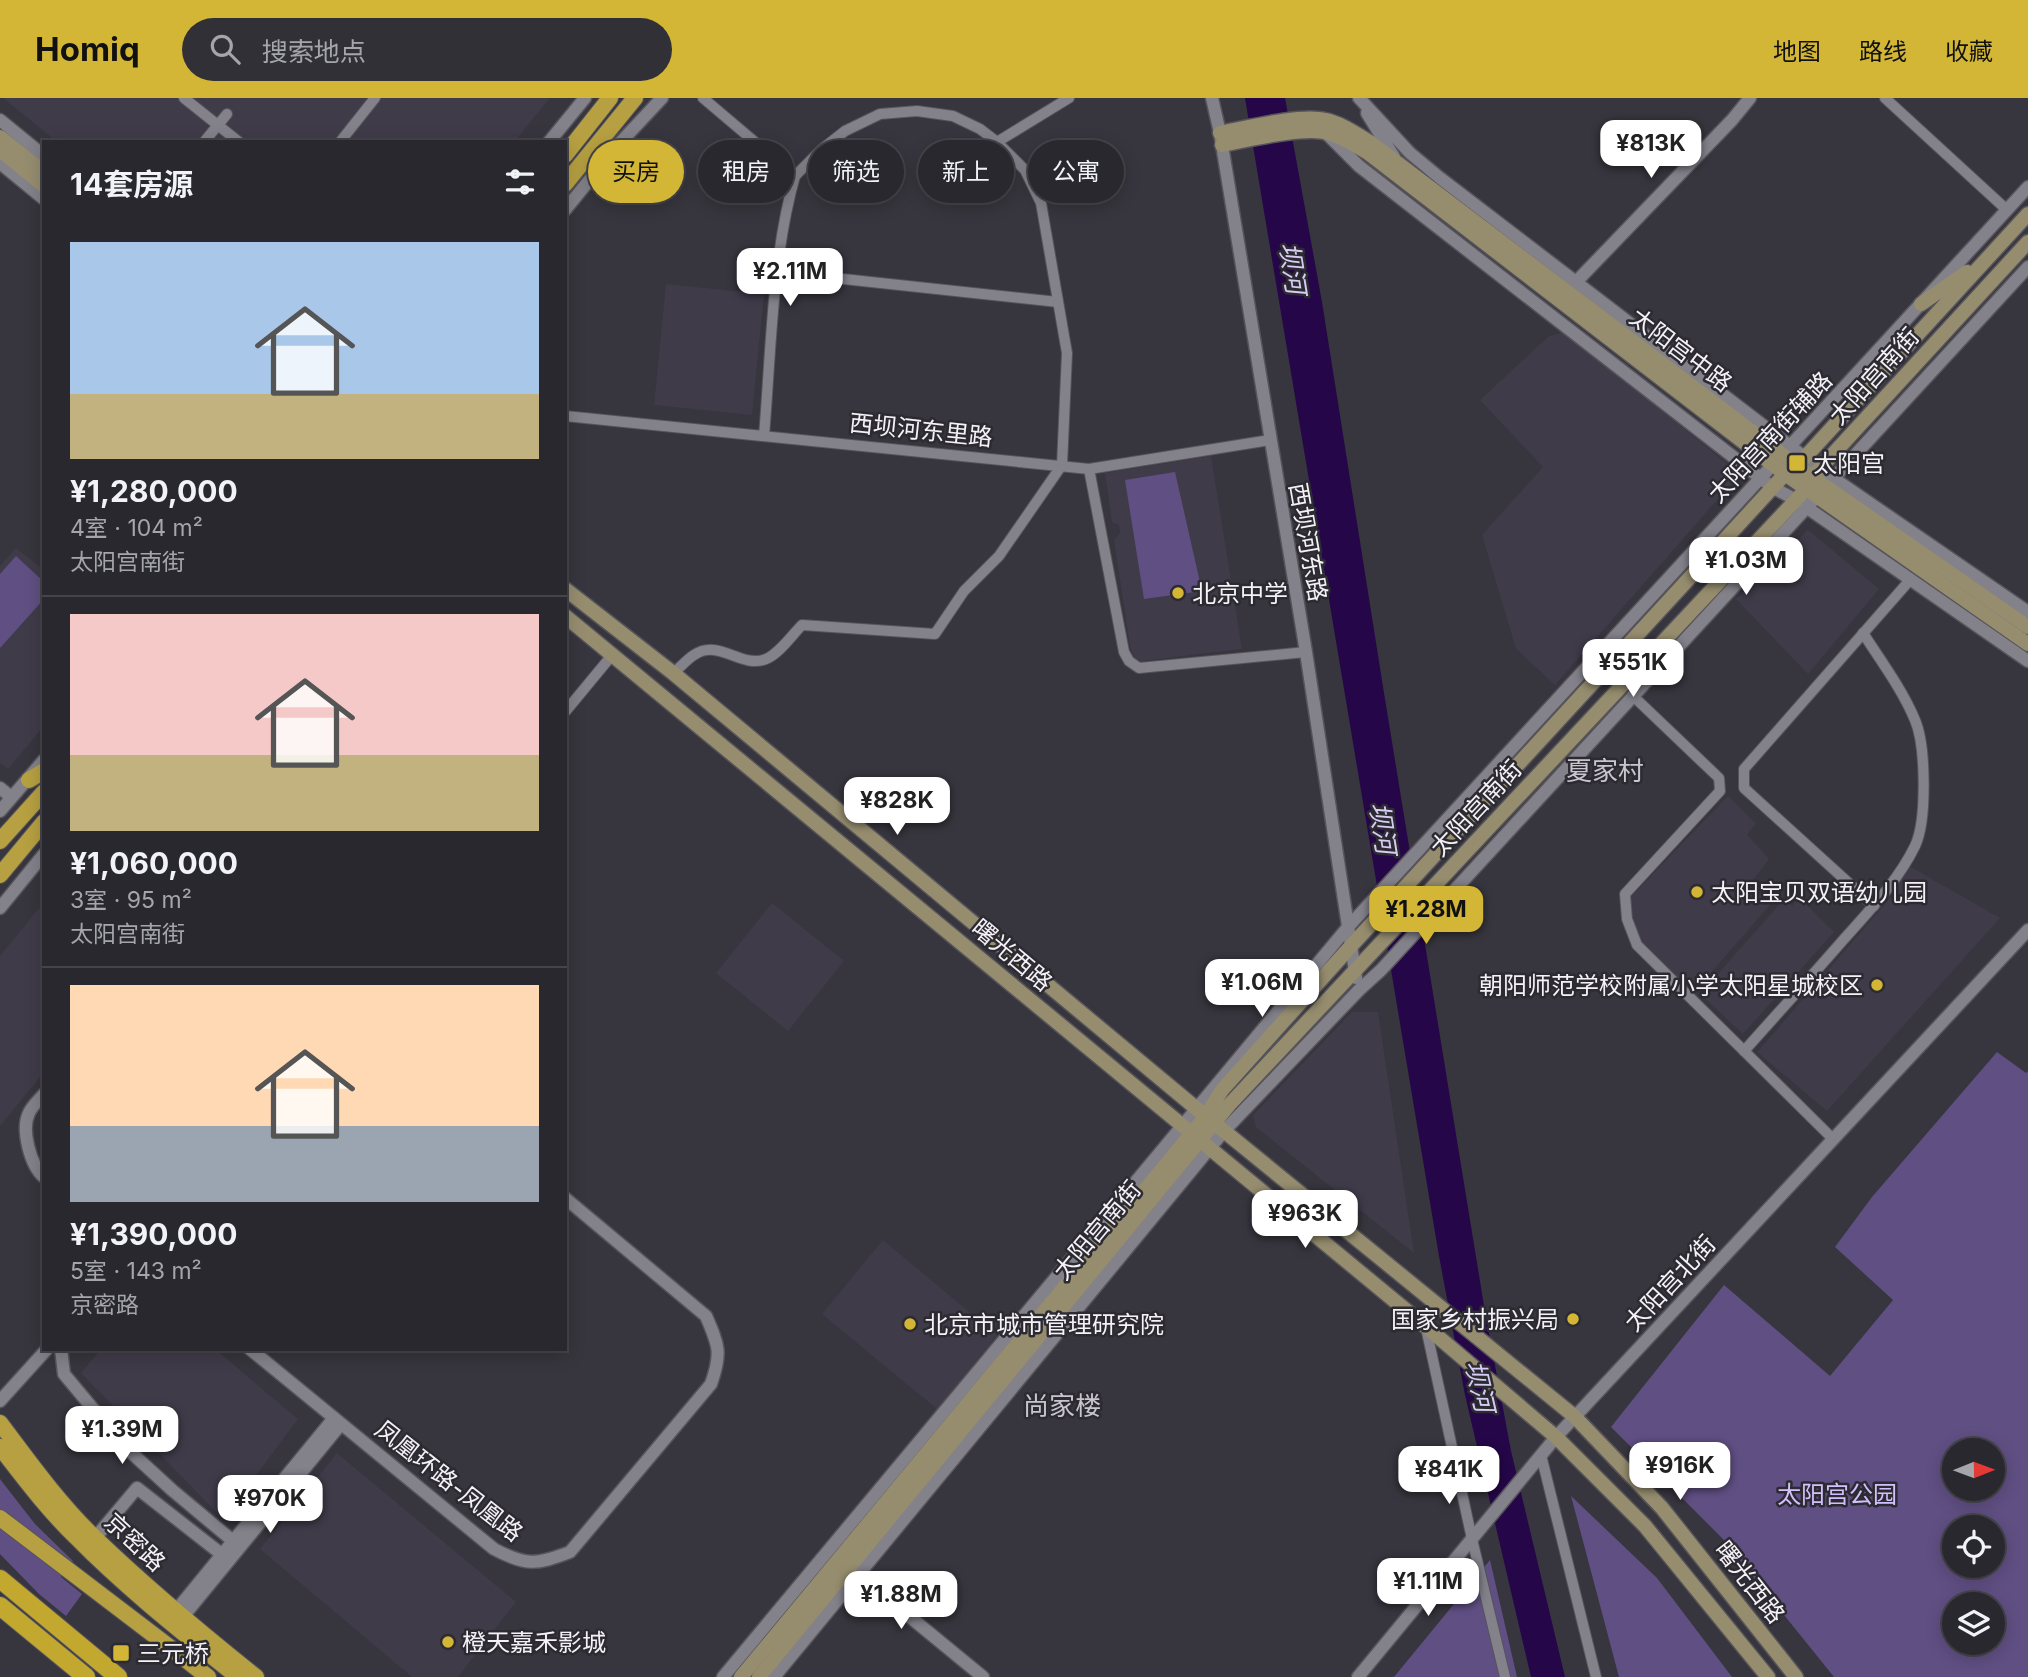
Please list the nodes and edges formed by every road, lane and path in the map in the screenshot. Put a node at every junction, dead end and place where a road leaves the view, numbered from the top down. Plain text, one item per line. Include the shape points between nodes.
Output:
1 (184, 98) edge
2 (375, 98) edge
3 (585, 98) edge
4 (603, 98) edge
5 (610, 98) edge
6 (635, 98) edge
7 (649, 98) edge
8 (662, 98) edge
9 (703, 98) edge
10 (1069, 98) edge
11 (1212, 98) edge
12 (1359, 98) edge
13 (1750, 98) edge
14 (1885, 98) edge
15 (227, 114) dead end
16 (0, 120) edge
17 (594, 120) junction
18 (218, 125) junction
19 (614, 125) junction
20 (1306, 125) junction
21 (1325, 132) junction
22 (0, 136) edge
23 (1227, 138) junction
24 (206, 140) edge
25 (237, 140) edge
26 (342, 140) edge
27 (551, 140) edge
28 (994, 140) edge
29 (1000, 140) edge
30 (0, 150) edge
31 (567, 153) edge
32 (42, 154) edge
33 (1014, 159) edge
34 (0, 163) edge
35 (1398, 164) junction
36 (42, 170) edge
37 (795, 176) junction
38 (567, 182) edge
39 (42, 184) edge
40 (2028, 187) edge
41 (42, 196) edge
42 (567, 208) edge
43 (2007, 209) junction
44 (2028, 214) edge
45 (2028, 242) edge
46 (1988, 257) junction
47 (1552, 264) junction
48 (2028, 267) edge
49 (778, 272) junction
50 (1576, 282) junction
51 (1531, 300) junction
52 (1058, 302) junction
53 (1921, 304) junction
54 (1590, 309) junction
55 (1573, 311) junction
56 (1649, 369) junction
57 (1638, 383) junction
58 (567, 416) edge
59 (764, 436) junction
60 (1270, 440) junction
61 (1789, 460) junction
62 (1062, 465) junction
63 (1089, 469) junction
64 (1766, 483) junction
65 (1814, 488) junction
66 (1910, 580) junction
67 (567, 591) edge
68 (567, 618) edge
69 (1967, 619) junction
70 (2027, 622) edge
71 (2008, 631) junction
72 (1863, 633) junction
73 (2028, 644) edge
74 (1306, 652) junction
75 (613, 654) junction
76 (2028, 661) edge
77 (673, 673) junction
78 (1632, 695) junction
79 (567, 710) edge
80 (42, 764) edge
81 (42, 772) edge
82 (29, 780) junction
83 (0, 788) edge
84 (42, 794) edge
85 (11, 797) junction
86 (0, 811) edge
87 (42, 824) edge
88 (0, 841) edge
89 (42, 856) edge
90 (0, 875) edge
91 (1375, 898) joint
92 (1874, 906) junction
93 (0, 908) edge
94 (1348, 928) junction
95 (2028, 930) edge
96 (1351, 946) junction
97 (1355, 971) junction
98 (1359, 990) junction
99 (1744, 1051) junction
100 (42, 1096) edge
101 (1210, 1120) junction
102 (1196, 1137) junction
103 (1833, 1139) junction
104 (42, 1175) edge
105 (567, 1200) edge
106 (1428, 1329) junction
107 (45, 1351) edge
108 (61, 1351) edge
109 (252, 1351) edge
110 (0, 1401) edge
111 (1574, 1416) junction
112 (337, 1421) junction
113 (0, 1423) edge
114 (1556, 1437) junction
115 (0, 1447) edge
116 (1540, 1455) junction
117 (0, 1518) edge
118 (95, 1538) junction
119 (1472, 1539) junction
120 (236, 1543) junction
121 (225, 1558) junction
122 (849, 1567) junction
123 (0, 1571) edge
124 (0, 1579) edge
125 (0, 1606) edge
126 (45, 1616) junction
127 (175, 1619) junction
128 (86, 1677) edge
129 (118, 1677) edge
130 (208, 1677) edge
131 (238, 1677) edge
132 (256, 1677) edge
133 (723, 1677) edge
134 (741, 1677) edge
135 (759, 1677) edge
136 (774, 1677) edge
137 (984, 1677) edge
138 (1359, 1677) edge
139 (1506, 1677) edge
140 (1596, 1677) edge
141 (1768, 1677) edge
142 (1796, 1677) edge

1 - 18 street
2 - 26 street
3 - 27 street
4 - 17 highway
5 - 17 highway
6 - 19 highway
7 - 19 highway
8 - 42 street
9 - 37 street
10 - 29 street
11 - 23 street, 西坝河东路
12 - 35 street
12 - 47 street, 太阳宫中路 via 1410,153
13 - 50 street
14 - 43 street
15 - 18 street
16 - 32 street
17 - 31 highway
18 - 24 street
18 - 25 street
19 - 38 highway
20 - 21 main road, 太阳宫中路
20 - 23 main road
20 - 35 main road, 太阳宫中路 via 1324,119 1344,127
21 - 51 street, 太阳宫中路 via 1359,166
21 - 55 main road, 太阳宫中路 via 1368,153
22 - 36 main road
23 - 60 street, 西坝河东路
28 - 37 street via 953,116 917,111 880,114 845,131
30 - 39 main road
33 - 52 street via 1041,202
34 - 41 street
35 - 54 main road, 太阳宫中路
37 - 49 street
40 - 43 street, 太阳宫南街辅路
43 - 53 street, 太阳宫南街辅路
44 - 46 main road, 太阳宫南街
45 - 65 main road, 太阳宫南街
46 - 53 main road
46 - 61 main road, 太阳宫南街
47 - 50 street, 太阳宫中路
47 - 54 street
48 - 65 street, 太阳宫南街
49 - 52 street
49 - 59 street
50 - 61 street, 太阳宫中路
51 - 55 street
51 - 57 street, 太阳宫中路
52 - 62 street via 1068,353
53 - 61 street, 太阳宫南街辅路
54 - 61 main road, 太阳宫中路
55 - 56 main road, 太阳宫中路
56 - 57 street
56 - 61 main road, 太阳宫中路
57 - 64 street, 太阳宫中路
58 - 59 street, 西坝河东里路
59 - 62 street, 西坝河东里路
60 - 63 street, 西坝河东里路
60 - 74 street, 西坝河东路
61 - 64 main road, 太阳宫南街
61 - 65 main road, 太阳宫中路
61 - 65 street, 太阳宫中路
62 - 63 street, 西坝河东里路
62 - 77 street via 999,556 964,591 935,634 802,625 769,658 752,662 723,650 707,650
63 - 74 street via 1129,661 1139,668
64 - 65 street, 太阳宫中路
64 - 91 street, 太阳宫南街辅路
64 - 96 main road, 太阳宫南街
65 - 66 street, 太阳宫中路
65 - 70 main road, 太阳宫中路
65 - 70 street, 太阳宫中路 via 1992,588
65 - 71 main road, 太阳宫中路
65 - 78 street, 太阳宫南街
65 - 97 main road, 太阳宫南街
66 - 69 street, 太阳宫中路
66 - 72 street
67 - 77 main road, 曙光西路
68 - 75 main road, 曙光西路
69 - 71 street
69 - 76 street, 太阳宫中路
71 - 73 main road, 太阳宫中路
72 - 92 street via 1915,721 1924,753 1916,844
72 - 92 street via 1744,769 1744,788
74 - 94 street, 西坝河东路
75 - 79 street
75 - 102 main road, 曙光西路
77 - 101 main road, 曙光西路
78 - 98 street, 太阳宫南街
78 - 99 street via 1719,778 1720,791 1625,894 1627,919 1637,945
80 - 82 street
81 - 82 highway
82 - 85 street
83 - 85 street
84 - 88 highway
85 - 86 street
87 - 90 highway
89 - 93 street
91 - 94 street, 太阳宫南街
92 - 99 street
94 - 96 street, 西坝河东路
94 - 101 street, 太阳宫南街
95 - 103 street, 太阳宫北街
96 - 97 street, 西坝河东路
96 - 101 main road, 太阳宫南街 via 1222,1090
97 - 98 street, 西坝河东路
97 - 101 main road, 太阳宫南街
98 - 101 street, 太阳宫南街
99 - 103 street
100 - 104 street via 28,1114 27,1144
101 - 102 main road, 太阳宫南街
101 - 102 street, 太阳宫南街
101 - 111 main road, 曙光西路
102 - 106 main road, 曙光西路
102 - 122 main road, 太阳宫南街
102 - 122 street, 太阳宫南街
102 - 133 street, 太阳宫南街
103 - 111 street, 太阳宫北街
105 - 112 street, 凤凰环路-凤凰路 via 706,1316 717,1341 719,1362 711,1384 570,1552 545,1562 517,1561 494,1549
106 - 114 main road, 曙光西路
106 - 119 street
107 - 110 street
108 - 120 street via 64,1374 124,1446
109 - 112 street, 凤凰环路-凤凰路
111 - 114 street, 太阳宫北街
111 - 142 main road, 曙光西路 via 1662,1507
112 - 120 street
113 - 118 highway, 京密路 via 34,1470
114 - 116 street, 太阳宫北街
114 - 141 main road, 曙光西路 via 1645,1525
115 - 127 highway, 京密路 via 73,1534 120,1580
116 - 119 street, 太阳宫北街
116 - 140 street
117 - 130 highway, bridge
118 - 121 street via 137,1488
118 - 127 highway, 京密路
119 - 138 street, 太阳宫北街
119 - 139 street
120 - 121 street
121 - 127 street
122 - 134 main road, 太阳宫南街
122 - 135 main road, 太阳宫南街
122 - 136 street, 太阳宫南街
122 - 137 street
123 - 126 highway
124 - 126 highway
125 - 128 highway
126 - 129 highway
127 - 131 highway, 京密路
127 - 132 highway, 京密路

